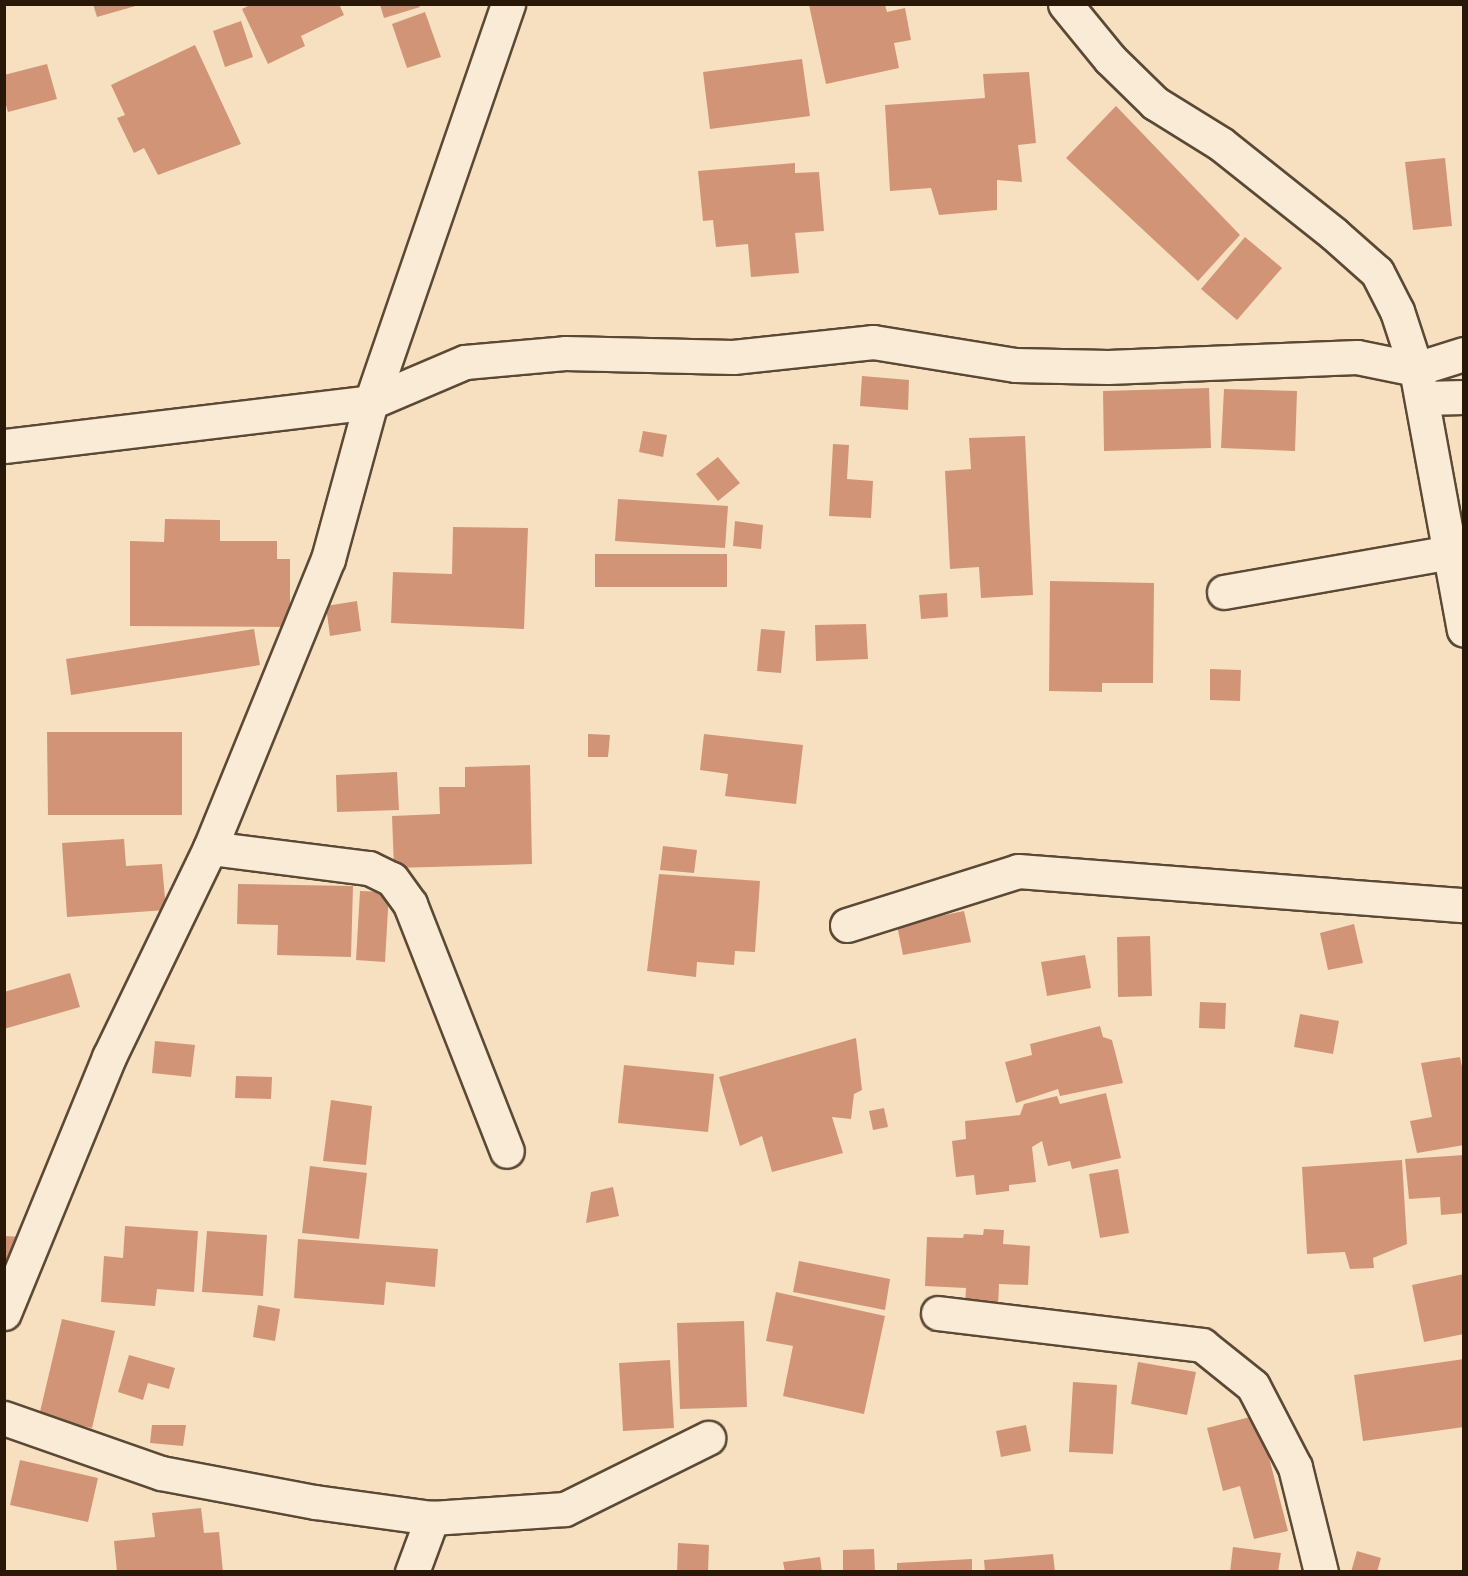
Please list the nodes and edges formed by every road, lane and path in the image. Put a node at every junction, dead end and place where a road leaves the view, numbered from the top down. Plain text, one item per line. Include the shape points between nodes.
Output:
1 (508, 4) edge
2 (1065, 4) edge
3 (1464, 354) edge
4 (1419, 384) junction
5 (1464, 397) edge
6 (370, 402) junction
7 (4, 446) edge
8 (1449, 552) junction
9 (1224, 592) dead end
10 (1464, 630) edge
11 (210, 848) junction
12 (1464, 905) edge
13 (847, 925) dead end
14 (507, 1151) dead end
15 (4, 1313) edge
16 (938, 1313) dead end
17 (4, 1418) edge
18 (708, 1438) dead end
19 (432, 1518) junction
20 (412, 1572) edge
21 (1321, 1572) edge

1 - 6 street
2 - 4 street via 1110,59 1155,104 1221,144 1377,272 1396,311
3 - 4 street
4 - 5 street
4 - 6 street via 1357,357 1108,367 1015,365 873,342 733,357 565,353 465,362
4 - 8 street
6 - 7 street
6 - 11 street via 328,559
8 - 9 street
8 - 10 street
11 - 14 street via 369,868 392,879 410,904
11 - 15 street via 109,1057
12 - 13 street via 1018,871
16 - 21 street via 1202,1346 1253,1386 1295,1467
17 - 19 street via 161,1473 315,1502
18 - 19 street via 565,1509
19 - 20 street

